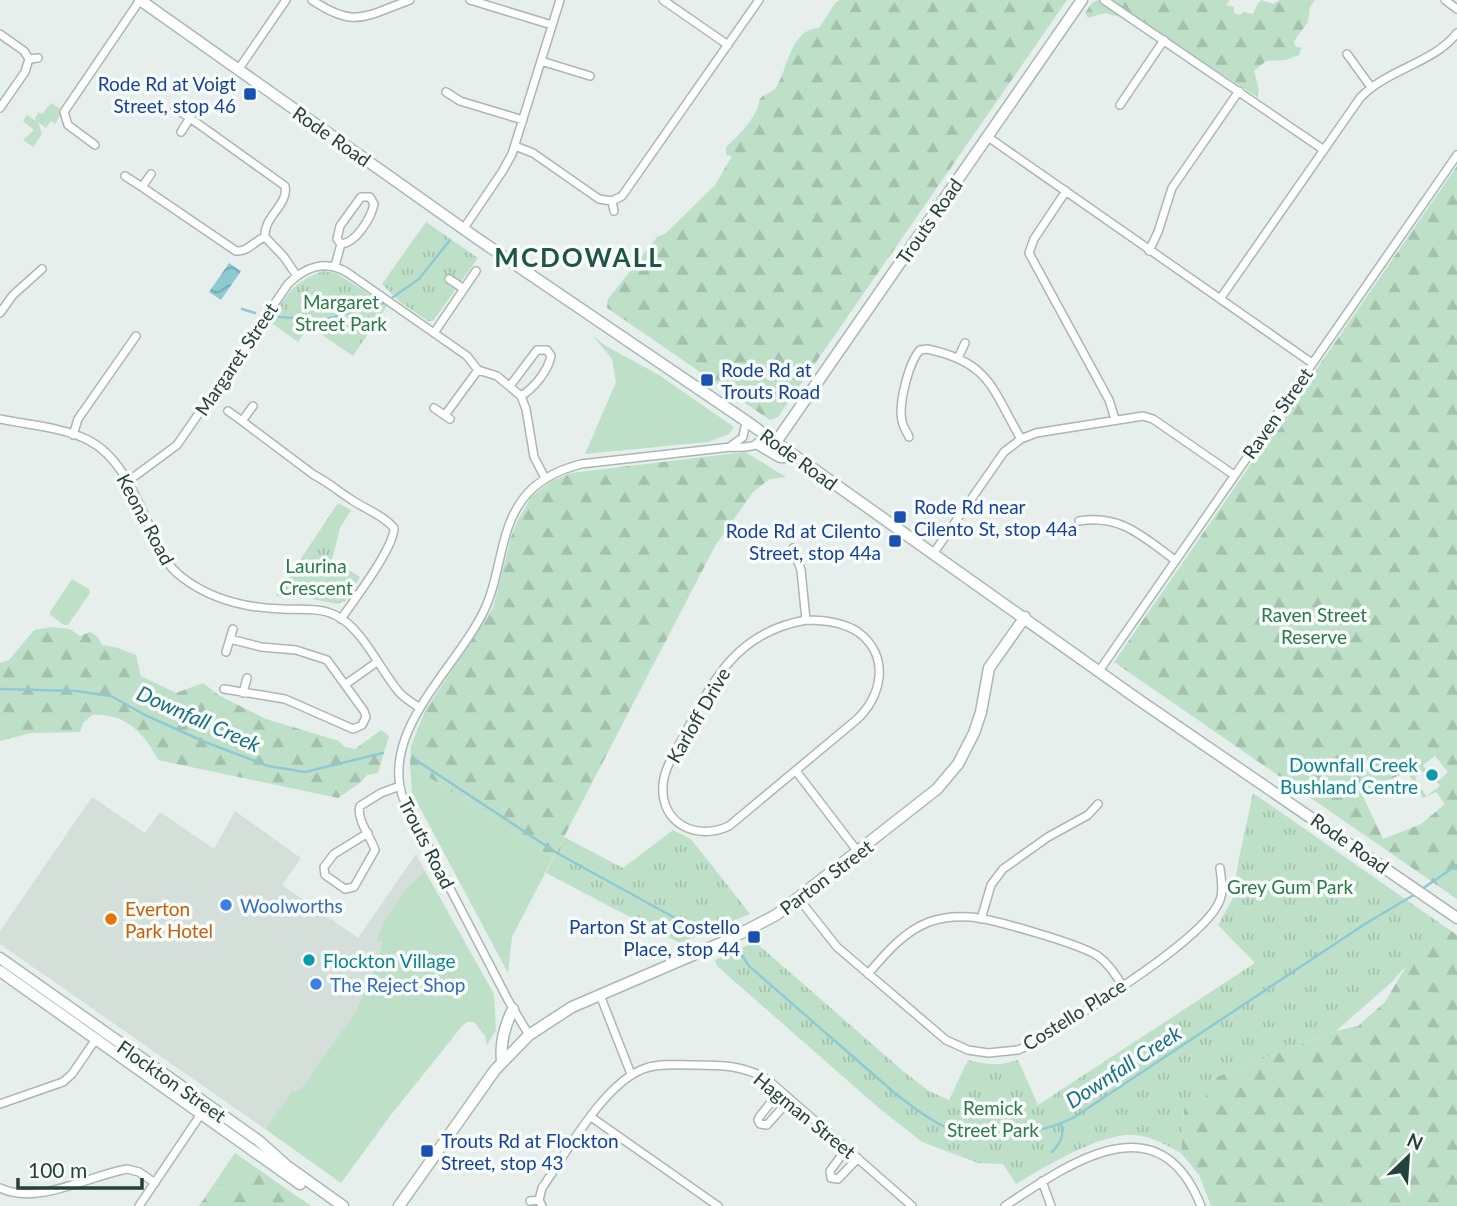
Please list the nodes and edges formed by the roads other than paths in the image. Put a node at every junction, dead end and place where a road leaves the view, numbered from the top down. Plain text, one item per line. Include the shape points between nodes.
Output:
1 (140, 0) edge
2 (286, 0) edge
3 (312, 0) edge
4 (410, 0) edge
5 (470, 0) edge
6 (560, 0) edge
7 (663, 0) edge
8 (759, 0) edge
9 (1082, 0) edge
10 (1104, 0) edge
11 (1445, 0) edge
12 (1457, 9) edge
13 (552, 25) junction
14 (1457, 33) edge
15 (0, 34) edge
16 (1164, 40) junction
17 (728, 45) junction
18 (1347, 54) dead end
19 (541, 61) junction
20 (238, 69) junction
21 (590, 76) dead end
22 (1371, 87) junction
23 (1239, 91) junction
24 (446, 92) dead end
25 (1121, 105) dead end
26 (0, 108) edge
27 (175, 108) dead end
28 (190, 118) junction
29 (523, 120) junction
30 (181, 132) dead end
31 (988, 137) junction
32 (95, 145) dead end
33 (515, 146) junction
34 (1324, 150) junction
35 (1457, 155) edge
36 (151, 174) dead end
37 (125, 176) dead end
38 (142, 187) junction
39 (1066, 191) junction
40 (612, 201) junction
41 (614, 211) dead end
42 (464, 229) junction
43 (265, 237) junction
44 (341, 244) junction
45 (1149, 251) junction
46 (335, 265) junction
47 (42, 269) dead end
48 (476, 271) dead end
49 (297, 276) junction
50 (449, 279) dead end
51 (464, 289) junction
52 (1220, 299) junction
53 (0, 313) edge
54 (434, 333) junction
55 (136, 336) dead end
56 (965, 343) dead end
57 (958, 358) junction
58 (1312, 363) junction
59 (478, 370) junction
60 (510, 386) junction
61 (521, 396) junction
62 (253, 406) dead end
63 (434, 408) dead end
64 (228, 411) dead end
65 (0, 419) edge
66 (1115, 419) junction
67 (242, 421) junction
68 (746, 421) junction
69 (73, 435) junction
70 (909, 437) dead end
71 (772, 439) junction
72 (1021, 439) junction
73 (758, 444) junction
74 (731, 447) junction
75 (796, 457) junction
76 (1234, 475) junction
77 (545, 478) junction
78 (127, 482) junction
79 (1079, 522) dead end
80 (793, 548) dead end
81 (933, 554) junction
82 (1175, 560) junction
83 (1025, 617) junction
84 (341, 618) junction
85 (806, 620) junction
86 (233, 629) dead end
87 (230, 639) junction
88 (226, 653) dead end
89 (377, 662) junction
90 (1099, 671) junction
91 (247, 678) dead end
92 (346, 684) junction
93 (224, 689) dead end
94 (243, 693) junction
95 (420, 708) junction
96 (796, 771) junction
97 (400, 786) junction
98 (1098, 804) dead end
99 (368, 832) junction
100 (858, 852) junction
101 (1220, 868) dead end
102 (799, 899) junction
103 (1457, 918) edge
104 (981, 919) junction
105 (0, 958) edge
106 (0, 971) edge
107 (868, 974) junction
108 (1122, 985) junction
109 (600, 995) junction
110 (513, 1009) junction
111 (529, 1035) junction
112 (96, 1039) junction
113 (502, 1061) junction
114 (631, 1074) junction
115 (780, 1091) junction
116 (790, 1099) junction
117 (0, 1104) edge
118 (204, 1109) junction
119 (591, 1117) junction
120 (847, 1148) junction
121 (858, 1158) junction
122 (1042, 1181) junction
123 (155, 1182) junction
124 (0, 1188) edge
125 (537, 1202) edge
126 (139, 1206) edge
127 (332, 1206) edge
128 (343, 1206) edge
129 (399, 1206) edge
130 (718, 1206) edge
131 (912, 1206) edge
132 (1005, 1206) edge
133 (1051, 1206) edge
134 (1201, 1206) edge

1 - 20 street, Rode Road
1 - 32 street via 64,111 68,125
2 - 20 street
3 - 4 street via 350,18
5 - 13 street
6 - 13 street
7 - 17 street
8 - 17 street
9 - 31 street, Trouts Road
10 - 16 street
11 - 12 street
13 - 19 street
14 - 22 street via 1446,46
15 - 26 street via 33,59
16 - 23 street
16 - 25 street
17 - 40 street via 622,196
18 - 22 street
19 - 21 street
19 - 29 street
20 - 42 street, Rode Road
22 - 34 street
23 - 34 street
23 - 45 street via 1171,188
24 - 29 street via 460,101
27 - 28 street
28 - 30 street
28 - 43 street via 285,186
29 - 33 street
31 - 39 street
31 - 71 street, Trouts Road
33 - 40 street via 533,153 600,199
33 - 42 street
34 - 52 street
35 - 58 street, Raven Street
36 - 38 street
37 - 38 street
38 - 43 street via 236,251
39 - 45 street
39 - 66 street via 1029,253
40 - 41 street
42 - 68 street, Rode Road
43 - 49 street
44 - 44 street via 337,239 340,226 361,198 370,197 374,204 371,214 352,240
44 - 46 street
45 - 52 street
46 - 49 street via 318,265
46 - 54 street
47 - 53 street
48 - 51 street
49 - 78 street, Margaret Street via 177,445
50 - 51 street
51 - 54 street
52 - 58 street
54 - 59 street via 471,359
55 - 69 street via 78,419
56 - 57 street
57 - 70 street via 927,349 916,355 901,412
57 - 72 street via 985,375
58 - 76 street, Raven Street
59 - 60 street
59 - 63 street via 447,417
60 - 61 street
60 - 61 street via 537,350 547,350 549,363
61 - 77 street via 534,457
62 - 67 street
64 - 67 street
65 - 69 street, Keona Road
66 - 72 street
66 - 76 street via 1137,415 1153,419
67 - 84 street via 394,528 372,575
68 - 71 street, Rode Road
68 - 74 street via 743,437
69 - 78 street, Keona Road via 107,454
71 - 73 street, Trouts Road
71 - 75 street, Rode Road
72 - 81 street via 1004,452
73 - 74 street, Trouts Road
73 - 75 street via 780,457
74 - 77 street, Trouts Road via 591,463
75 - 81 street, Rode Road
76 - 82 street, Raven Street
77 - 95 street, Trouts Road via 514,513 484,611
78 - 84 street, Keona Road via 162,557 189,582 243,606 316,610
79 - 82 street via 1118,523
80 - 85 street
81 - 83 street, Rode Road
82 - 90 street, Raven Street
83 - 90 street, Rode Road
83 - 100 street, Parton Street via 989,668 974,733 952,773 929,797
84 - 89 street
85 - 96 street, Karloff Drive via 843,625 864,637 877,659 879,683 867,710
85 - 96 street, Karloff Drive via 762,633 718,675 667,769 664,800 670,814 686,828 715,832 737,820
86 - 87 street
87 - 88 street
87 - 92 street via 321,657
89 - 92 street
89 - 95 street via 400,694
90 - 103 street, Rode Road
91 - 94 street
92 - 94 street via 366,714 356,728 285,699
93 - 94 street
95 - 97 street, Trouts Road via 402,749
96 - 100 street
97 - 99 street via 360,806
97 - 110 street, Trouts Road
98 - 104 street via 1003,869 991,886
99 - 99 street via 375,852 353,888 345,889 325,875 324,867 334,854
100 - 102 street, Parton Street
101 - 108 street, Costello Place via 1221,897 1214,911 1180,946
102 - 107 street, Costello Place via 829,938
102 - 109 street, Parton Street via 748,930
104 - 107 street via 950,917 917,927 892,946
104 - 108 street via 1091,952 1106,962
105 - 118 street, Flockton Street
106 - 112 street, Flockton Street
107 - 108 street, Costello Place via 946,1040 988,1053 1029,1046
109 - 111 street, Parton Street
109 - 114 street
110 - 111 street, Trouts Road
110 - 113 street
111 - 113 street
112 - 117 street via 63,1082
112 - 118 street, Flockton Street
113 - 129 street
114 - 115 street, Hagman Street via 662,1065 732,1065 754,1072
114 - 119 street, Hagman Street via 608,1093
115 - 116 street, Hagman Street
115 - 116 street via 760,1116 760,1124 767,1125
116 - 120 street, Hagman Street
118 - 123 street
118 - 127 street, Flockton Street
118 - 128 street, Flockton Street via 259,1141
119 - 125 street, Hagman Street
119 - 130 street
120 - 121 street, Hagman Street
120 - 121 street via 830,1171 831,1178 838,1178
121 - 131 street, Hagman Street
122 - 132 street
122 - 133 street
122 - 134 street via 1123,1147 1152,1151 1171,1160 1191,1182
123 - 124 street via 127,1169 32,1196 13,1195
123 - 126 street

